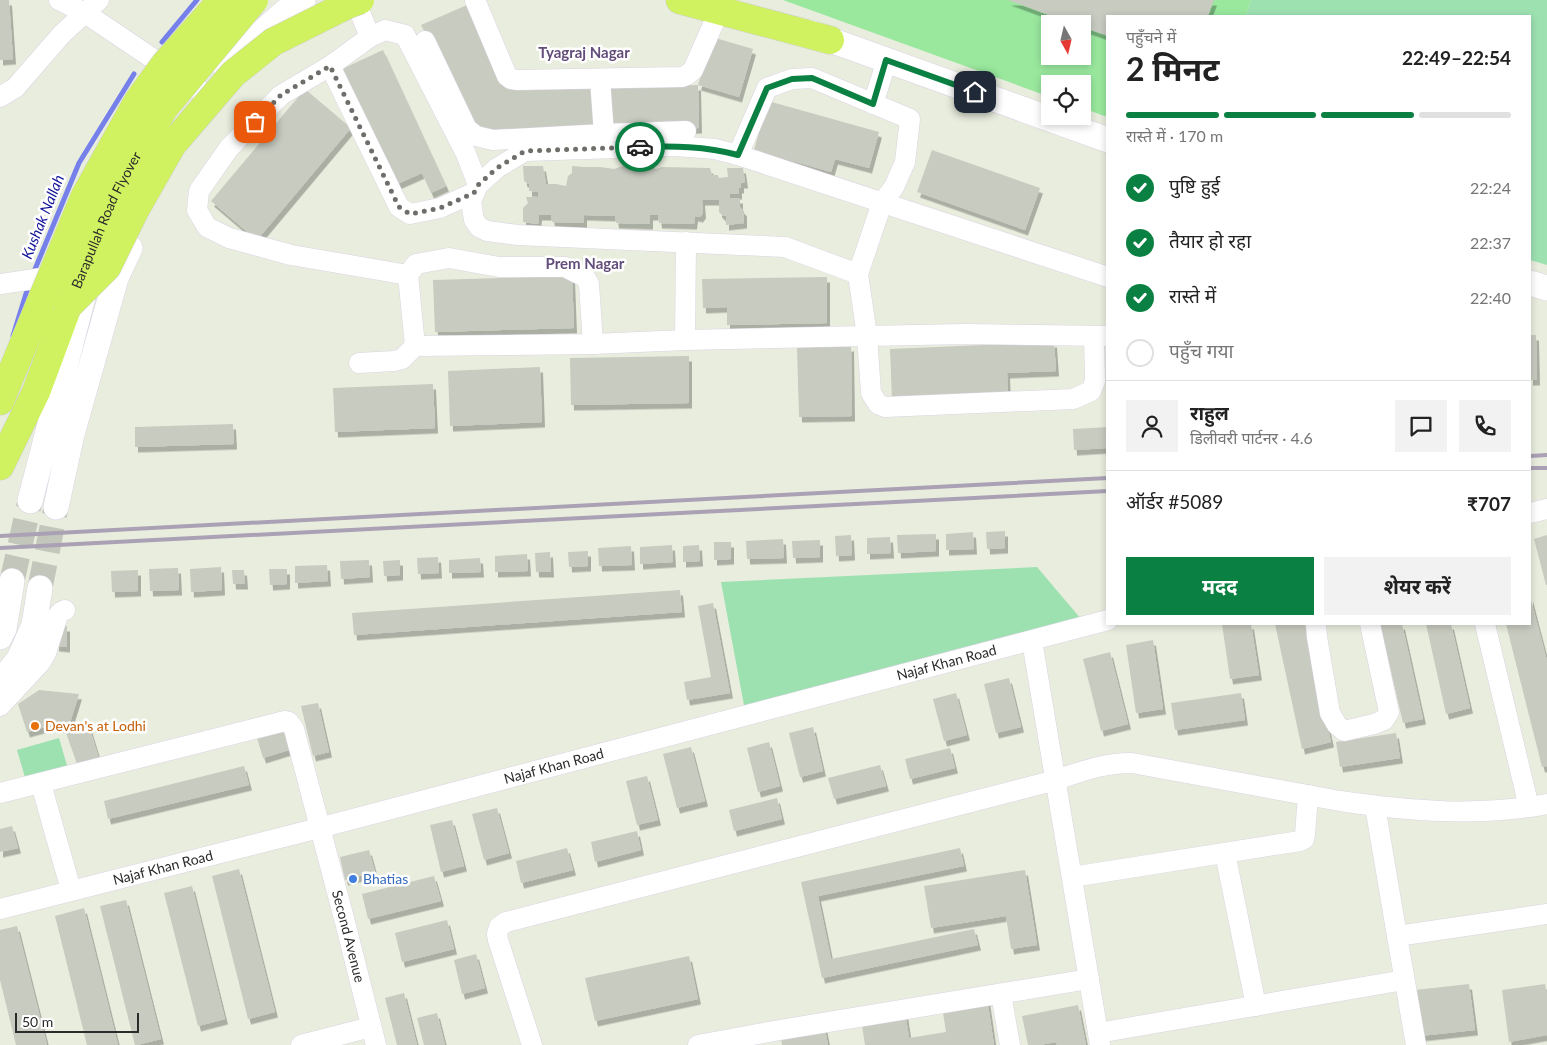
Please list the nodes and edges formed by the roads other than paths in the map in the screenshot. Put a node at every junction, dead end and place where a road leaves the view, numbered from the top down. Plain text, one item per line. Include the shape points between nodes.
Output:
1 (58, 0) edge
2 (222, 0) edge
3 (254, 0) edge
4 (303, 0) edge
5 (340, 0) edge
6 (355, 0) edge
7 (360, 0) edge
8 (474, 0) edge
9 (680, 0) edge
10 (92, 6) edge
11 (719, 7) edge
12 (370, 37) junction
13 (830, 40) joint
14 (425, 41) dead end
15 (886, 60) junction
16 (330, 66) junction
17 (600, 79) junction
18 (201, 91) junction
19 (0, 97) edge
20 (873, 104) junction
21 (686, 131) dead end
22 (604, 134) junction
23 (1106, 139) edge
24 (738, 155) junction
25 (476, 189) junction
26 (882, 203) junction
27 (686, 242) junction
28 (89, 271) junction
29 (858, 274) junction
30 (408, 275) junction
31 (1106, 276) edge
32 (116, 278) junction
33 (1531, 283) edge
34 (0, 284) edge
35 (1547, 288) edge
36 (68, 306) junction
37 (867, 336) junction
38 (1101, 336) edge
39 (685, 340) junction
40 (593, 344) junction
41 (415, 346) junction
42 (359, 363) dead end
43 (0, 401) edge
44 (0, 466) edge
45 (30, 501) tunnel mouth
46 (56, 507) tunnel mouth
47 (1547, 509) edge
48 (1531, 513) edge
49 (12, 581) tunnel mouth
50 (40, 588) tunnel mouth
51 (65, 610) dead end
52 (1106, 621) edge
53 (1316, 625) edge
54 (1370, 625) edge
55 (1485, 625) edge
56 (0, 637) edge
57 (1032, 641) junction
58 (0, 683) edge
59 (0, 706) edge
60 (1056, 780) junction
61 (41, 784) junction
62 (0, 793) edge
63 (1308, 795) junction
64 (1538, 805) edge
65 (1375, 806) junction
66 (320, 828) junction
67 (1225, 853) junction
68 (1072, 877) junction
69 (71, 890) junction
70 (0, 910) edge
71 (1547, 914) edge
72 (1397, 936) junction
73 (1089, 979) junction
74 (1404, 980) junction
75 (1001, 994) junction
76 (1256, 1006) junction
77 (373, 1036) edge
78 (776, 1038) edge
79 (1098, 1039) edge
80 (301, 1045) edge
81 (532, 1045) edge
82 (698, 1045) edge
83 (1010, 1045) edge
84 (1416, 1045) edge

1 - 10 street
2 - 43 highway, Barapullah Road Flyover, bridge via 138,100 107,155 85,196
3 - 36 highway, Barapullah Road Flyover, bridge via 164,108 112,200
4 - 18 street via 223,67
5 - 32 street via 280,44 202,124 154,195
6 - 12 street
7 - 36 highway, bridge via 273,42 233,74 172,145 107,267
8 - 17 street via 507,76 512,79
9 - 11 highway
10 - 18 street
10 - 19 street via 62,34 15,88
11 - 13 highway
11 - 17 street via 693,70 687,75
12 - 16 street
12 - 25 street via 385,30 405,35 466,154
13 - 15 street
14 - 22 street via 467,129 476,136 493,140
15 - 20 street
15 - 23 street
16 - 25 street via 399,207 410,214 440,208
16 - 30 street via 281,95 229,148 199,191 197,210 207,227 229,238 291,255
17 - 22 street
18 - 28 street via 146,163
20 - 24 street via 812,78 792,79 767,88
20 - 26 street via 910,119 905,162 894,187
21 - 22 street
24 - 25 street via 715,149 676,146 525,151 497,168
24 - 26 street
25 - 27 street via 471,201 474,220 487,231
26 - 29 street
26 - 31 street
27 - 29 street via 785,246
27 - 39 street
28 - 32 street
28 - 34 street
28 - 45 street
29 - 37 street
30 - 40 street via 416,264 449,258 499,267 565,267 585,277 589,284
30 - 41 street
32 - 46 street via 72,434
33 - 35 street
36 - 44 highway, Barapullah Road Flyover via 36,392
37 - 38 street
37 - 38 street via 871,393 878,404 885,407 1072,399 1091,391
37 - 39 street
39 - 40 street
40 - 41 street
41 - 42 street via 402,359
47 - 48 street
49 - 56 street
50 - 58 street via 34,625 19,660
51 - 59 street via 58,615 40,663
52 - 57 street, Najaf Khan Road
53 - 54 street via 1330,713 1336,725 1344,731 1384,720 1389,712
55 - 64 street
57 - 60 street
57 - 66 street, Najaf Khan Road
60 - 63 street via 1100,765 1119,763
60 - 68 street
60 - 81 street via 506,922 499,927 498,940
61 - 62 street
61 - 66 street, Second Avenue via 285,721 294,729
61 - 69 street
63 - 65 street
63 - 67 street via 1304,839
64 - 65 street via 1490,812
65 - 72 street
66 - 69 street, Najaf Khan Road
66 - 77 street, Second Avenue
67 - 68 street
67 - 76 street
68 - 73 street
69 - 70 street, Najaf Khan Road
71 - 72 street
72 - 74 street
73 - 75 street
73 - 79 street
74 - 76 street
74 - 84 street
75 - 78 street
75 - 83 street
76 - 79 street
77 - 80 street
78 - 82 street

